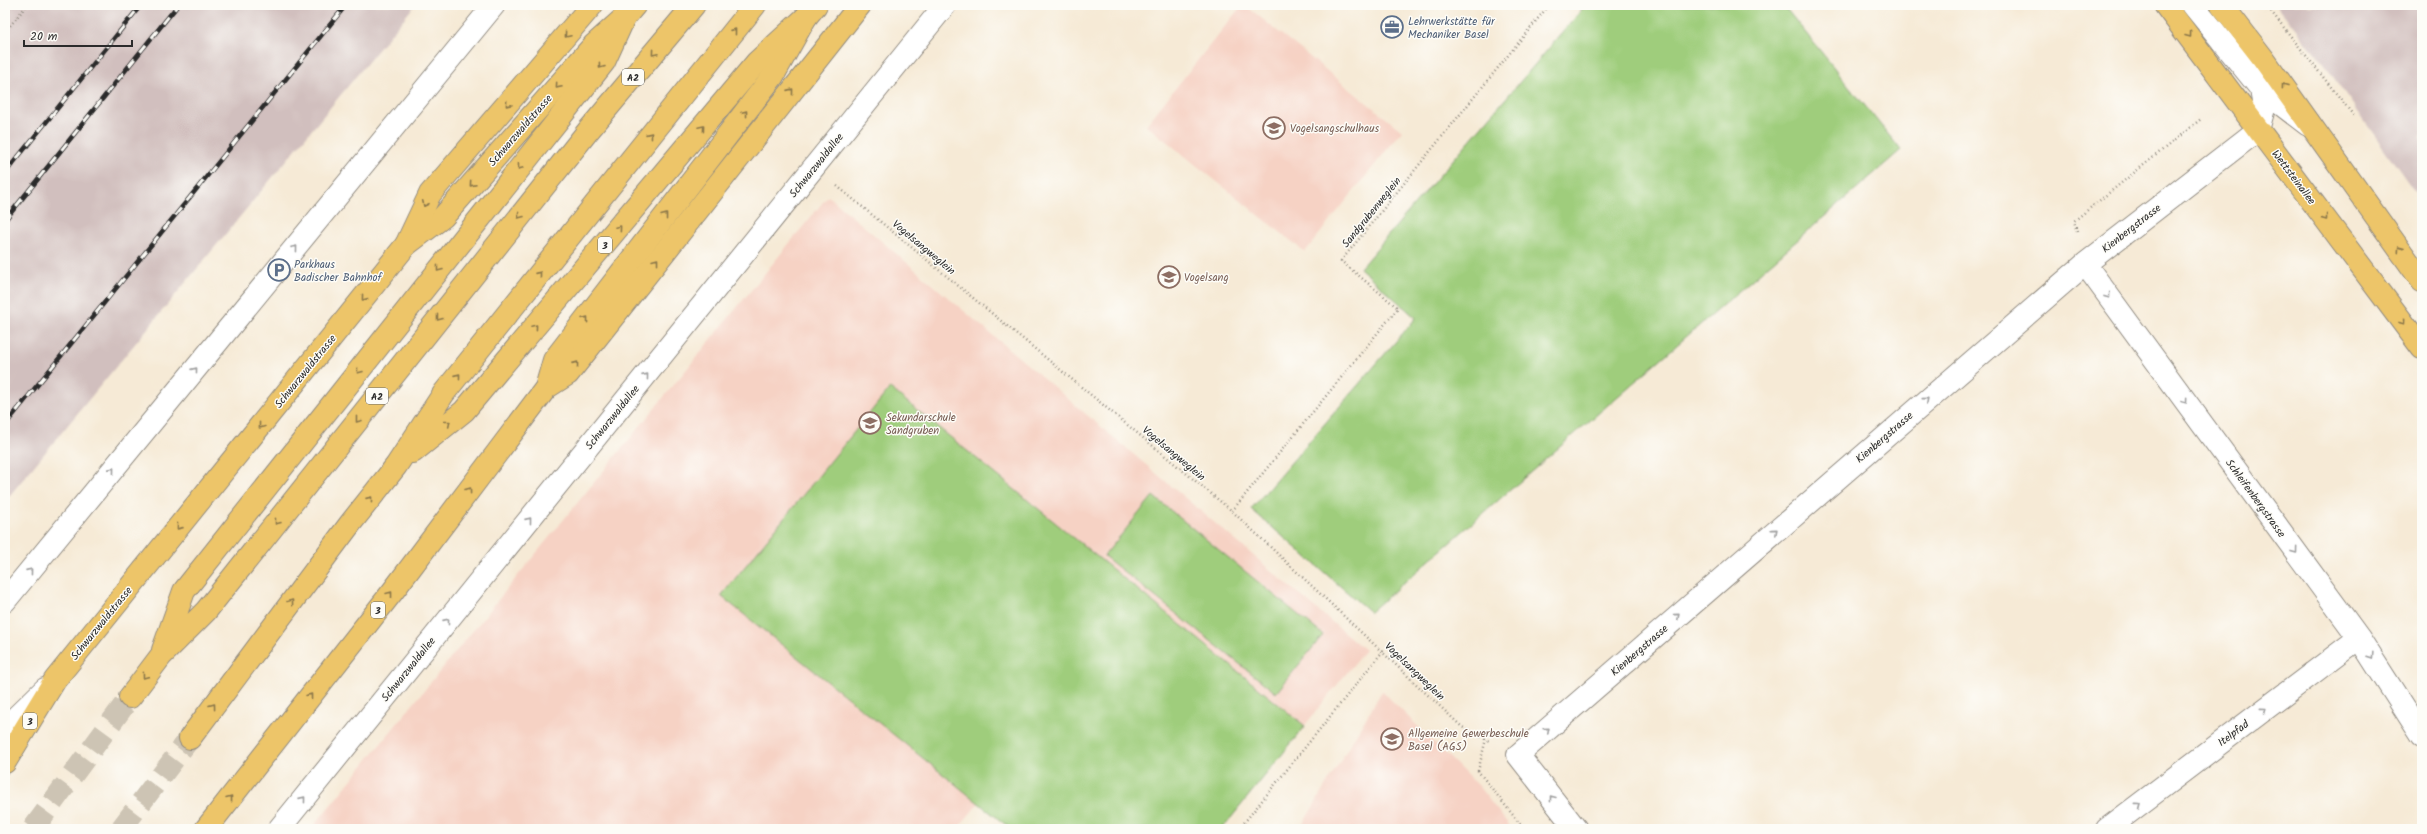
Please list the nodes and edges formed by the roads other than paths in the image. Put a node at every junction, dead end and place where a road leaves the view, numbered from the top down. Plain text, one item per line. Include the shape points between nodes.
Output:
1 (494, 5) edge
2 (592, 5) edge
3 (694, 5) edge
4 (755, 5) edge
5 (860, 5) edge
6 (945, 5) edge
7 (2165, 5) edge
8 (2193, 5) edge
9 (2222, 5) edge
10 (811, 11) edge
11 (630, 12) edge
12 (2261, 88) junction
13 (2258, 130) junction
14 (2317, 132) junction
15 (406, 245) junction
16 (2085, 264) junction
17 (2422, 281) edge
18 (2422, 348) edge
19 (546, 388) junction
20 (396, 466) junction
21 (5, 601) edge
22 (2359, 638) junction
23 (161, 656) junction
24 (55, 680) junction
25 (130, 697) tunnel mouth
26 (5, 709) edge
27 (5, 728) edge
28 (2422, 736) edge
29 (190, 738) tunnel mouth
30 (5, 762) edge
31 (206, 829) edge
32 (279, 829) edge
33 (1576, 829) edge
34 (2107, 829) edge

21 -> 1 street
2 -> 15 main road via 430,194
3 -> 23 main road, A2 via 588,131 206,611
20 -> 4 main road via 444,393
19 -> 5 main road via 568,374
32 -> 6 street, Schwarzwaldallee
7 -> 13 main road, Wettsteinallee
8 - 12 street
14 -> 9 main road
19 -> 10 main road, 3 via 554,360 773,76
20 -> 10 main road, 3 via 464,411 757,62
11 -> 15 main road, Schwarzwaldstrasse / 3 via 594,45 443,217
11 -> 23 main road via 604,62 184,591
12 - 13 street via 2264,108
12 - 14 street
13 - 16 street, Kienbergstrasse
13 -> 18 main road, Wettsteinallee
17 -> 14 main road
15 -> 24 main road, Schwarzwaldstrasse / 3
16 -> 22 street, Schleifenbergstrasse
33 -> 16 street, Kienbergstrasse via 1518,755
31 -> 19 main road, 3 via 393,591
29 -> 20 main road
22 -> 28 street, Schleifenbergstrasse
34 -> 22 street, Itelpfad
23 -> 25 main road, A2
24 - 26 street
24 - 27 street
24 - 30 main road, Schwarzwaldstrasse / 3

